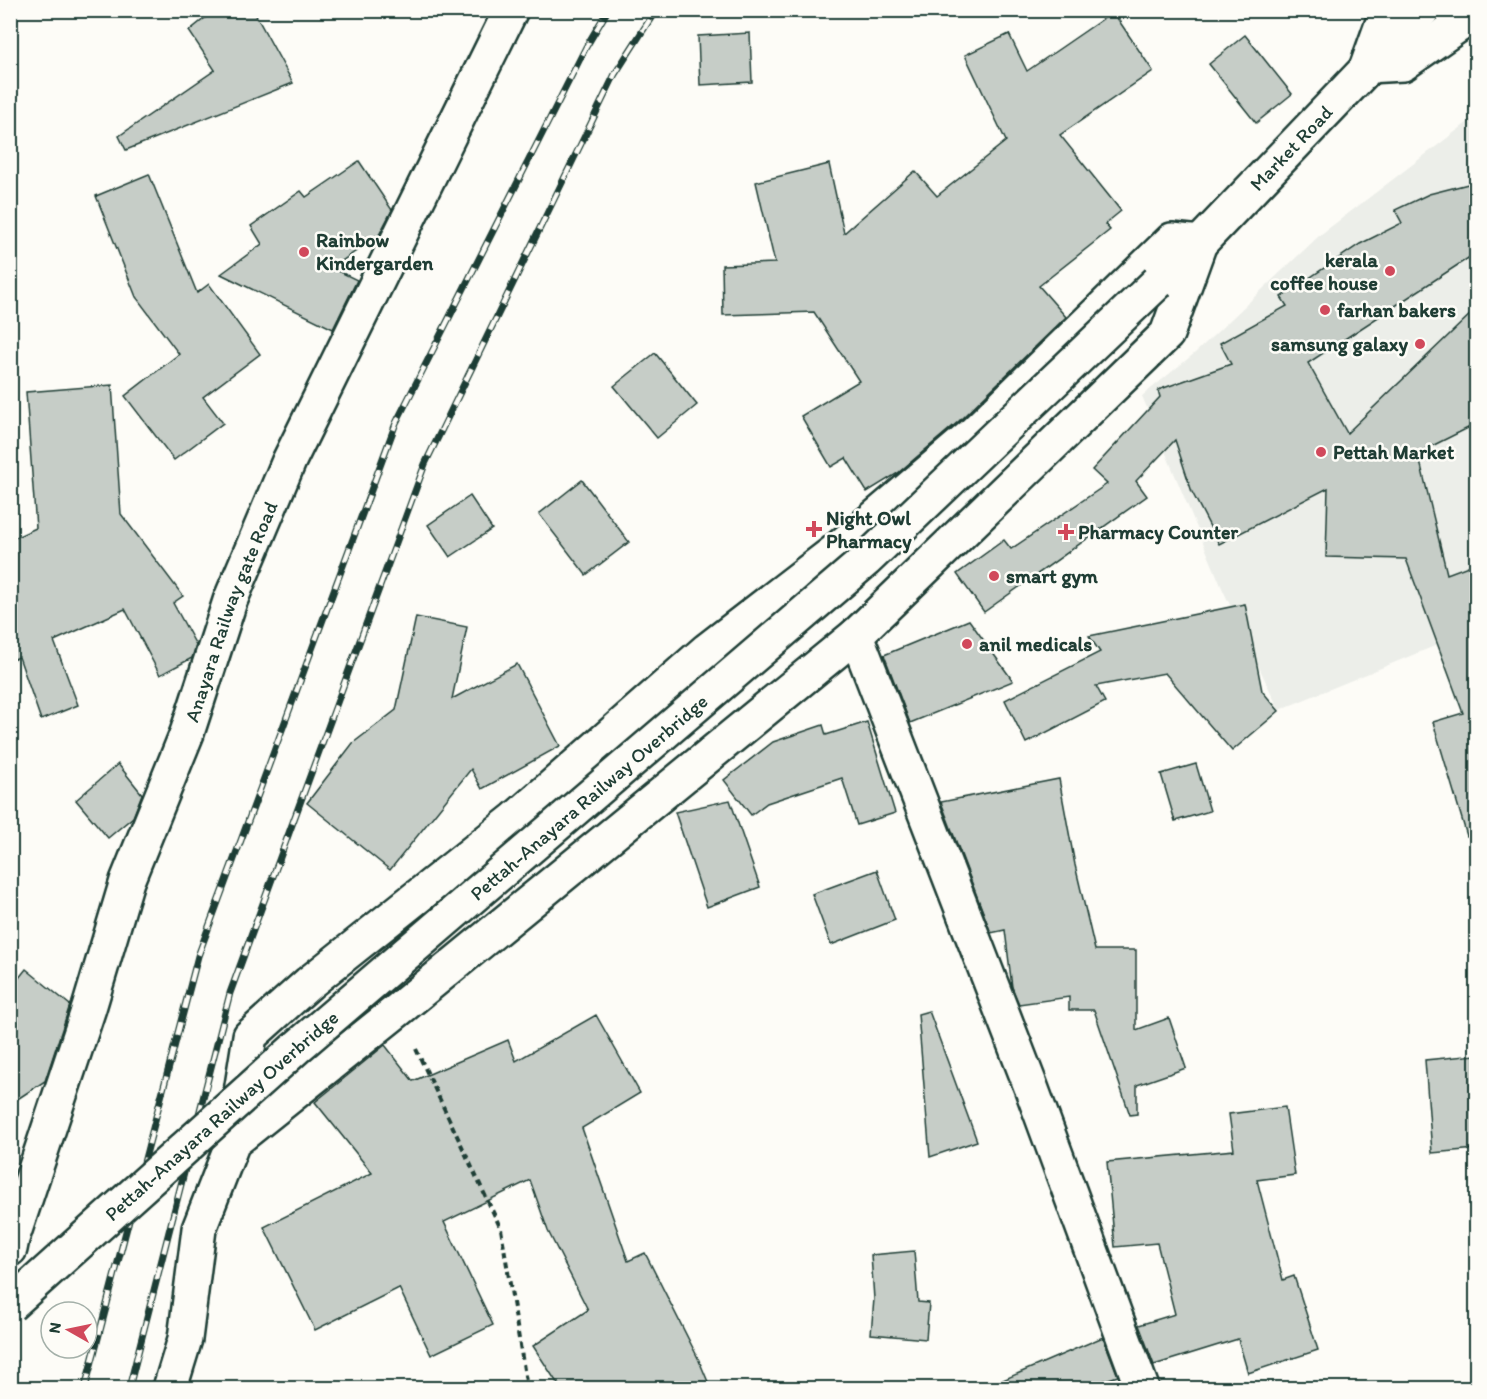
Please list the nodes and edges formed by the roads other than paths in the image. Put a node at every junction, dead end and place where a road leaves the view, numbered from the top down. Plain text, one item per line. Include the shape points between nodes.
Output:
1 (511, 10) edge
2 (1389, 10) edge
3 (1423, 10) edge
4 (1476, 13) edge
5 (1367, 66) junction
6 (1200, 243) junction
7 (1158, 282) joint
8 (856, 635) junction
9 (233, 1142) junction
10 (11, 1242) edge
11 (10, 1305) edge
12 (170, 1389) edge
13 (1142, 1389) edge

1 - 10 street, Anayara Railway gate Road via 289,461 230,601 187,733 127,881
2 - 5 street
3 - 5 street, Market Road
4 - 5 street via 1403,64
5 - 6 street, Market Road
6 - 7 street, Market Road
6 - 8 street via 1167,334
6 - 9 street via 1172,240 972,435 834,552 707,650 515,819 309,983 250,1036
7 - 11 street, Pettah-Anayara Railway Overbridge, bridge via 866,560 296,1048
8 - 9 street
8 - 13 street via 1031,1087
9 - 12 street via 199,1229 185,1339

